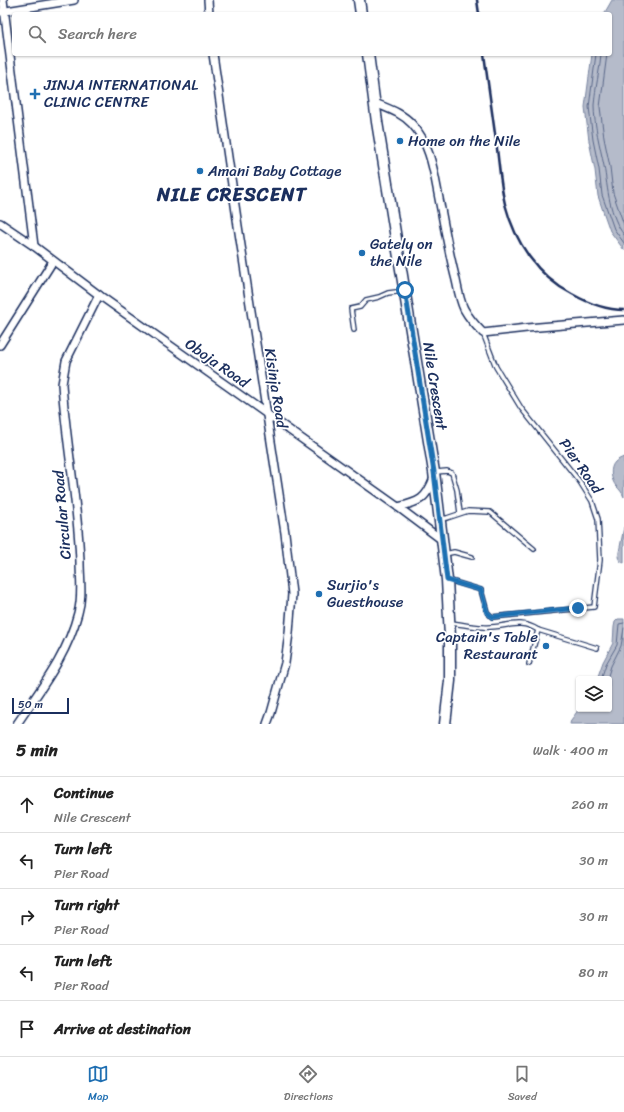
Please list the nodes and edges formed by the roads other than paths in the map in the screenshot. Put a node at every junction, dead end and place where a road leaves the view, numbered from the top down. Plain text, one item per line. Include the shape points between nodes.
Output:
1 (3, 0) edge
2 (74, 0) edge
3 (208, 0) edge
4 (359, 0) edge
5 (2, 11) edge
6 (208, 12) edge
7 (361, 12) edge
8 (213, 56) edge
9 (368, 56) edge
10 (375, 103) junction
11 (0, 223) edge
12 (34, 246) junction
13 (53, 261) junction
14 (405, 290) junction
15 (99, 295) junction
16 (624, 320) edge
17 (354, 330) dead end
18 (483, 333) junction
19 (0, 345) edge
20 (267, 414) junction
21 (434, 474) junction
22 (398, 507) junction
23 (460, 513) junction
24 (440, 519) junction
25 (442, 540) junction
26 (534, 549) dead end
27 (444, 554) junction
28 (472, 557) dead end
29 (447, 580) junction
30 (449, 622) junction
31 (538, 630) junction
32 (597, 648) dead end
33 (529, 664) dead end
34 (17, 724) edge
35 (267, 724) edge
36 (445, 724) edge

1 - 5 street
2 - 5 street
3 - 6 street
4 - 7 street
5 - 12 street
8 - 20 street, Kisinja Road
9 - 10 street, Nile Crescent
10 - 14 street, Nile Crescent
10 - 18 street via 392,110 418,131 433,164 452,265 464,309
11 - 12 street, Oboja Road
12 - 13 street, Oboja Road
13 - 15 street, Oboja Road
13 - 19 street
14 - 17 lane via 388,292 351,309
14 - 21 street, Nile Crescent
15 - 20 street, Oboja Road
15 - 34 street, Circular Road via 66,361 62,384 79,533 79,611 52,674
16 - 18 street
18 - 29 lane, Pier Road via 496,367 521,408 576,477 592,502 598,519 600,560 594,607 492,617 487,612 481,590
20 - 22 street, Oboja Road
20 - 35 street, Kisinja Road via 292,594 285,663
21 - 22 street via 422,499
21 - 23 lane via 440,471 452,473
21 - 24 street, Nile Crescent
22 - 25 street, Oboja Road
23 - 24 lane
23 - 26 lane via 490,512
24 - 25 street, Nile Crescent
25 - 27 street, Nile Crescent
27 - 28 lane via 454,552
27 - 29 street, Nile Crescent
29 - 30 street, Nile Crescent
30 - 31 lane via 484,628 522,623
30 - 36 street, Nile Crescent via 450,681
31 - 32 lane
31 - 33 lane

